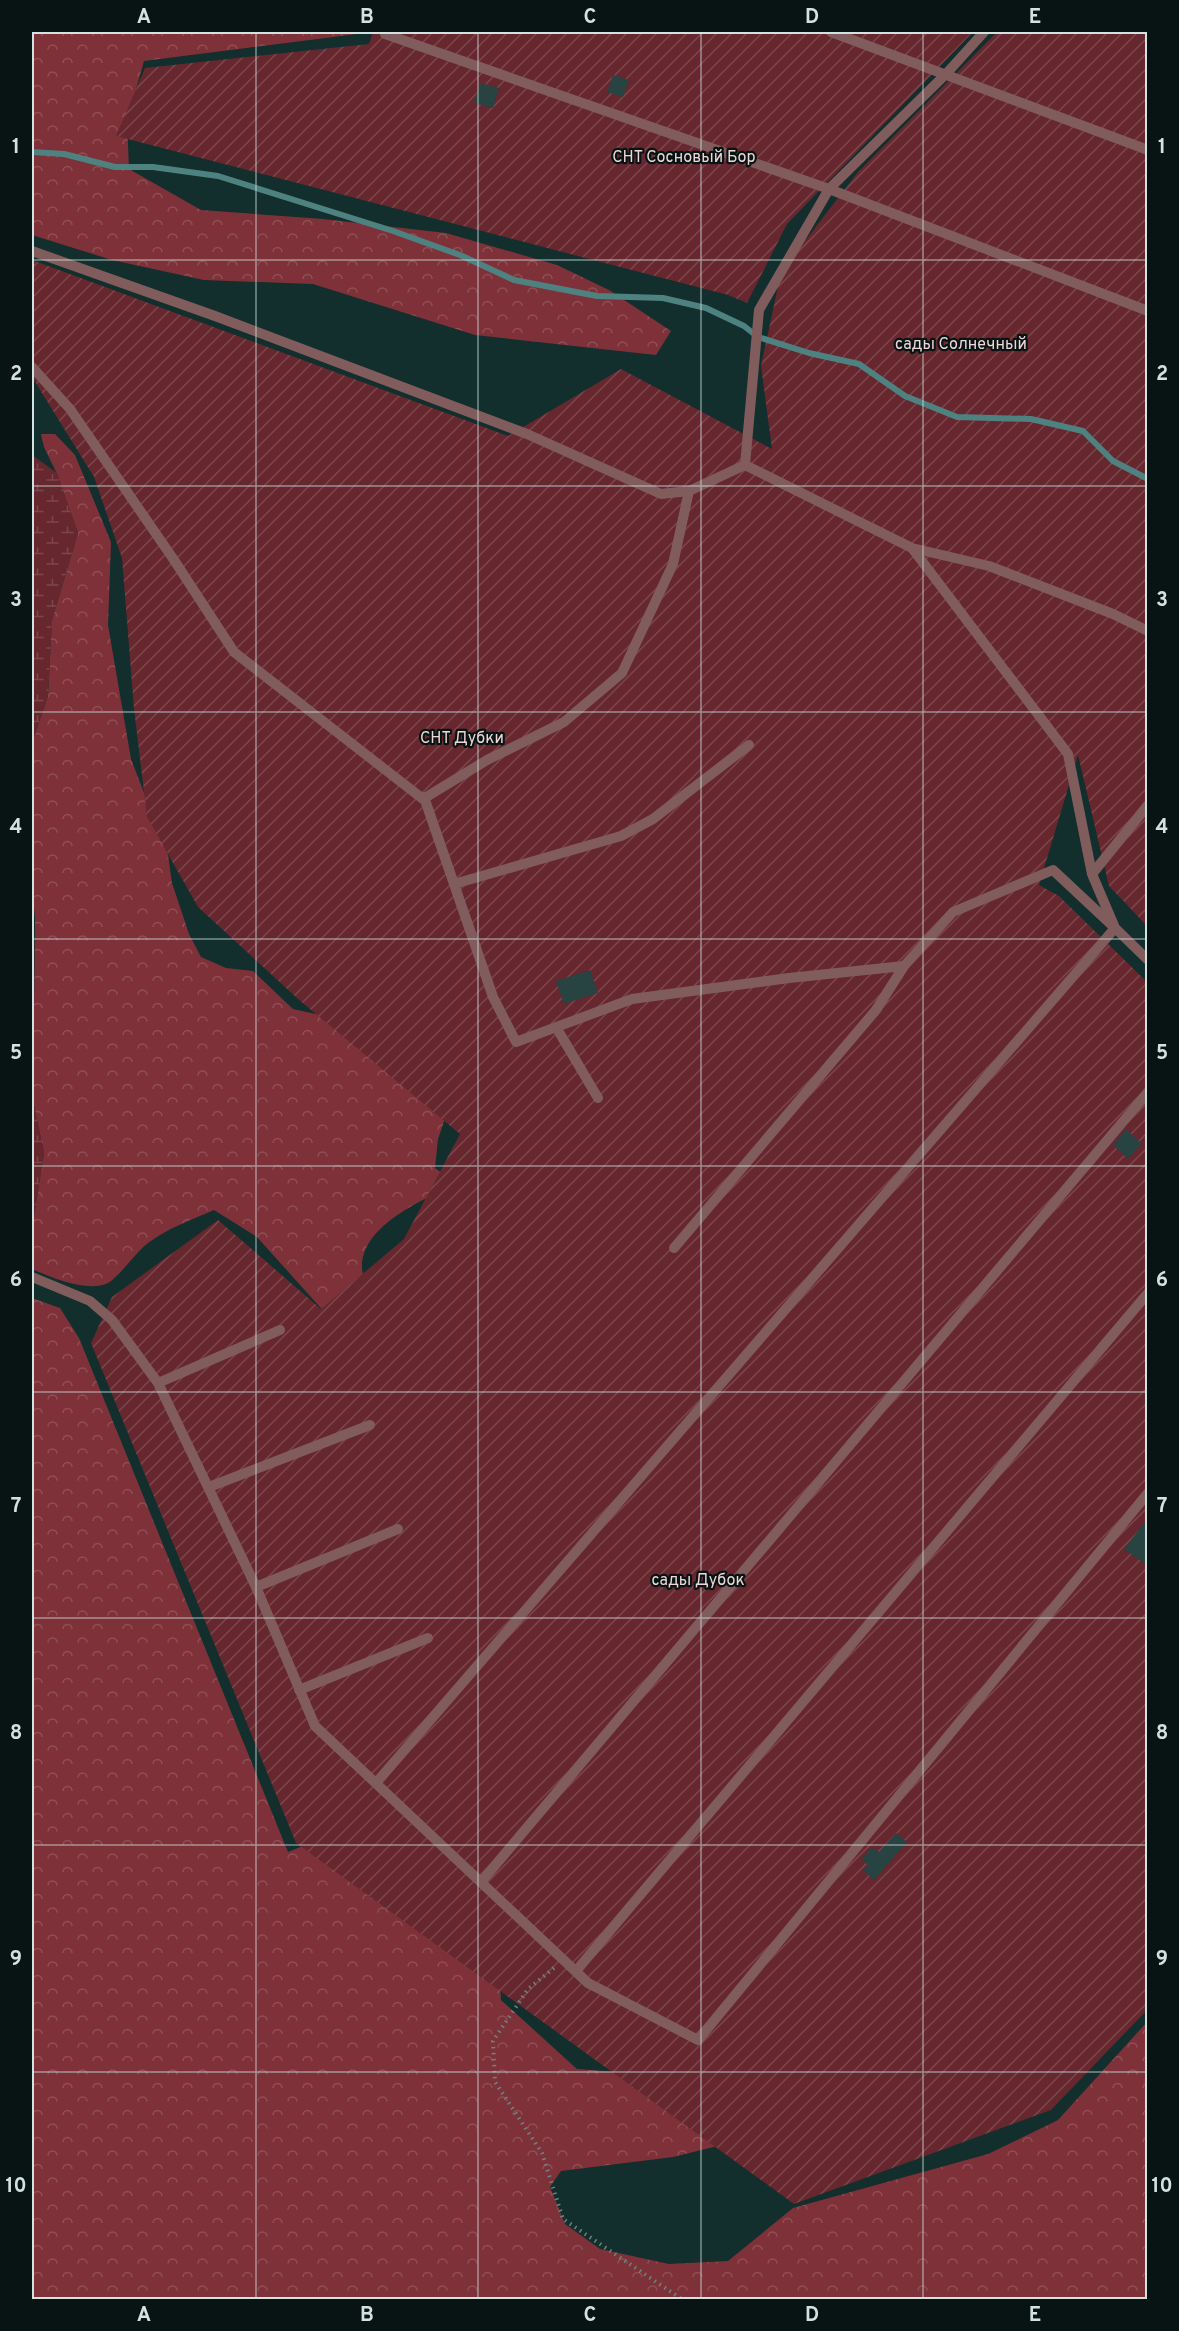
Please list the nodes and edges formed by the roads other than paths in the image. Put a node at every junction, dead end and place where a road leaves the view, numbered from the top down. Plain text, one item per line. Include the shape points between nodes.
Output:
1 (831, 32) edge
2 (984, 32) edge
3 (385, 34) dead end
4 (946, 74) junction
5 (1148, 150) edge
6 (829, 189) junction
7 (32, 251) edge
8 (1148, 311) edge
9 (32, 367) edge
10 (745, 465) junction
11 (689, 491) junction
12 (912, 548) junction
13 (1148, 631) edge
14 (749, 745) dead end
15 (424, 797) junction
16 (1148, 805) edge
17 (1092, 874) junction
18 (454, 884) junction
19 (1115, 927) junction
20 (1148, 960) edge
21 (904, 966) junction
22 (556, 1027) junction
23 (1148, 1092) edge
24 (598, 1098) dead end
25 (674, 1248) dead end
26 (32, 1276) edge
27 (1148, 1293) edge
28 (280, 1330) dead end
29 (158, 1383) junction
30 (370, 1425) dead end
31 (209, 1487) junction
32 (1148, 1493) edge
33 (398, 1529) dead end
34 (255, 1587) junction
35 (428, 1638) dead end
36 (299, 1690) junction
37 (376, 1783) junction
38 (481, 1882) junction
39 (576, 1971) junction

1 - 4 lane
2 - 4 lane
3 - 6 lane
4 - 5 lane
4 - 6 lane
6 - 8 lane
6 - 10 lane via 759,310
7 - 11 lane via 516,430 661,494
9 - 15 lane via 70,409 234,652
10 - 11 lane
10 - 12 lane
11 - 15 lane via 673,564 622,673 564,722
12 - 13 lane via 989,566
12 - 17 lane via 1068,754
14 - 18 lane via 653,819 621,836
15 - 18 lane
16 - 17 lane
17 - 19 lane
18 - 22 lane via 493,997 516,1042
19 - 20 lane
19 - 21 lane via 1053,870 953,912
19 - 37 lane
21 - 22 lane via 632,999
21 - 25 lane via 876,1010
22 - 24 lane
23 - 38 lane
26 - 29 lane via 90,1301 105,1313
27 - 39 lane
28 - 29 lane
29 - 31 lane
30 - 31 lane
31 - 34 lane
32 - 39 lane via 698,2040 588,1983
33 - 34 lane
34 - 36 lane
35 - 36 lane
36 - 37 lane via 315,1726
37 - 38 lane
38 - 39 lane

